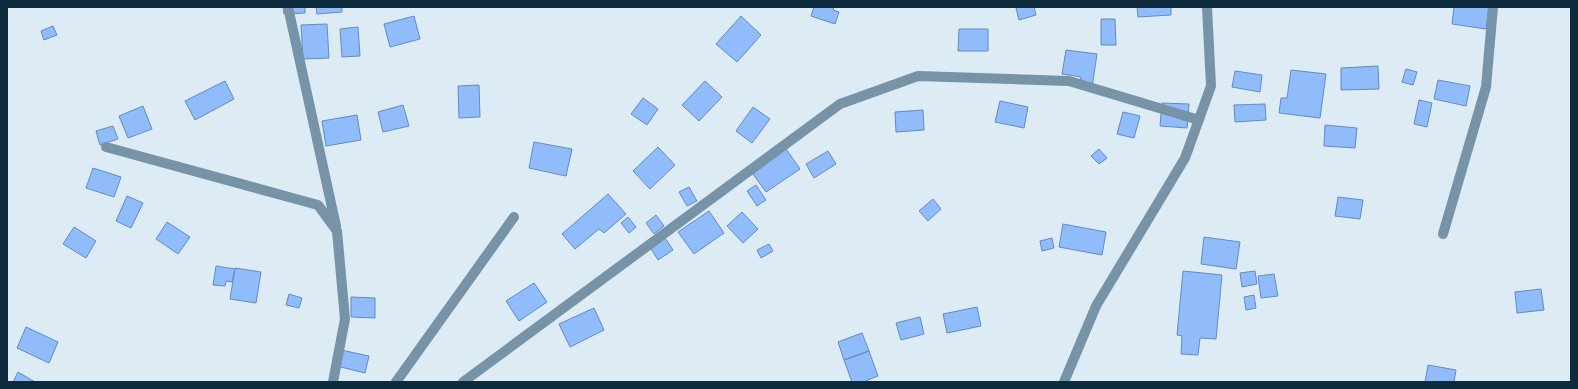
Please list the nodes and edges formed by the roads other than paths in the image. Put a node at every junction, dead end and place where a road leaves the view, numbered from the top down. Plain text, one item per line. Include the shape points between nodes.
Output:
1 (288, 7) edge
2 (1207, 7) edge
3 (1493, 7) edge
4 (1199, 120) junction
5 (106, 147) dead end
6 (514, 217) dead end
7 (337, 232) junction
8 (1443, 234) dead end
9 (333, 382) edge
10 (396, 382) edge
11 (464, 382) edge
12 (1064, 382) edge

1 - 7 street
2 - 4 street via 1211,86
3 - 8 street via 1486,87
4 - 11 street via 1069,80 918,76 840,104
4 - 12 street via 1185,158 1096,306
5 - 7 street via 318,205
6 - 10 street
7 - 9 street via 345,319

